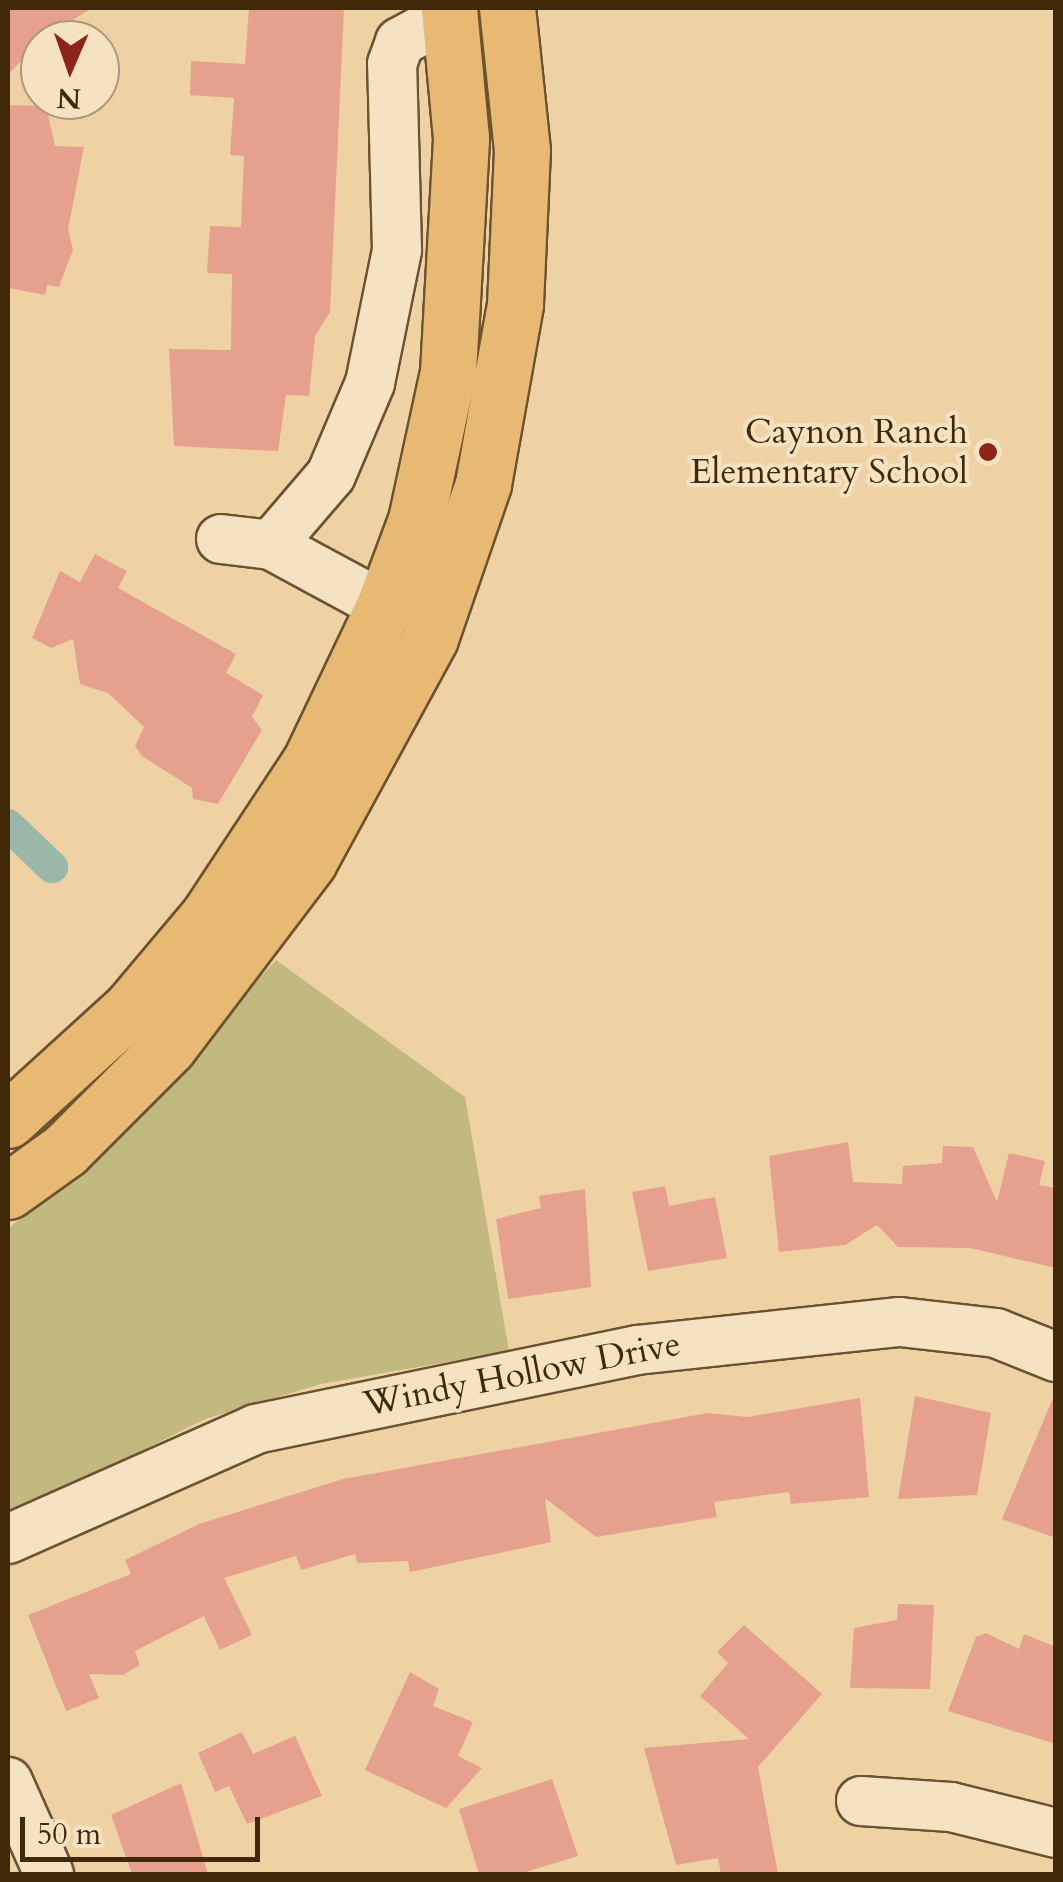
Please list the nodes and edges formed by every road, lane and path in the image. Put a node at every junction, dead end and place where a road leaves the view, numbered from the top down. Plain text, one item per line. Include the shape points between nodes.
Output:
1 (508, 8) edge
2 (449, 11) edge
3 (221, 540) dead end
4 (271, 545) junction
5 (384, 606) junction
6 (8, 1120) edge
7 (8, 1191) edge
8 (1056, 1357) edge
9 (8, 1539) edge
10 (8, 1782) edge
11 (861, 1801) dead end
12 (1056, 1833) edge
13 (50, 1874) edge

1 - 7 main road via 522,150 514,304 483,484 430,638 308,861 168,1047 64,1150
2 - 4 street via 400,42 392,64 398,250 370,383 331,475
2 - 5 main road via 461,138 448,372 416,520
3 - 4 street
4 - 5 street
5 - 6 main road via 310,762 209,915 131,1008
8 - 9 street, Windy Hollow Drive via 996,1333 900,1322 637,1350 256,1430
10 - 13 street
11 - 12 street via 951,1808

